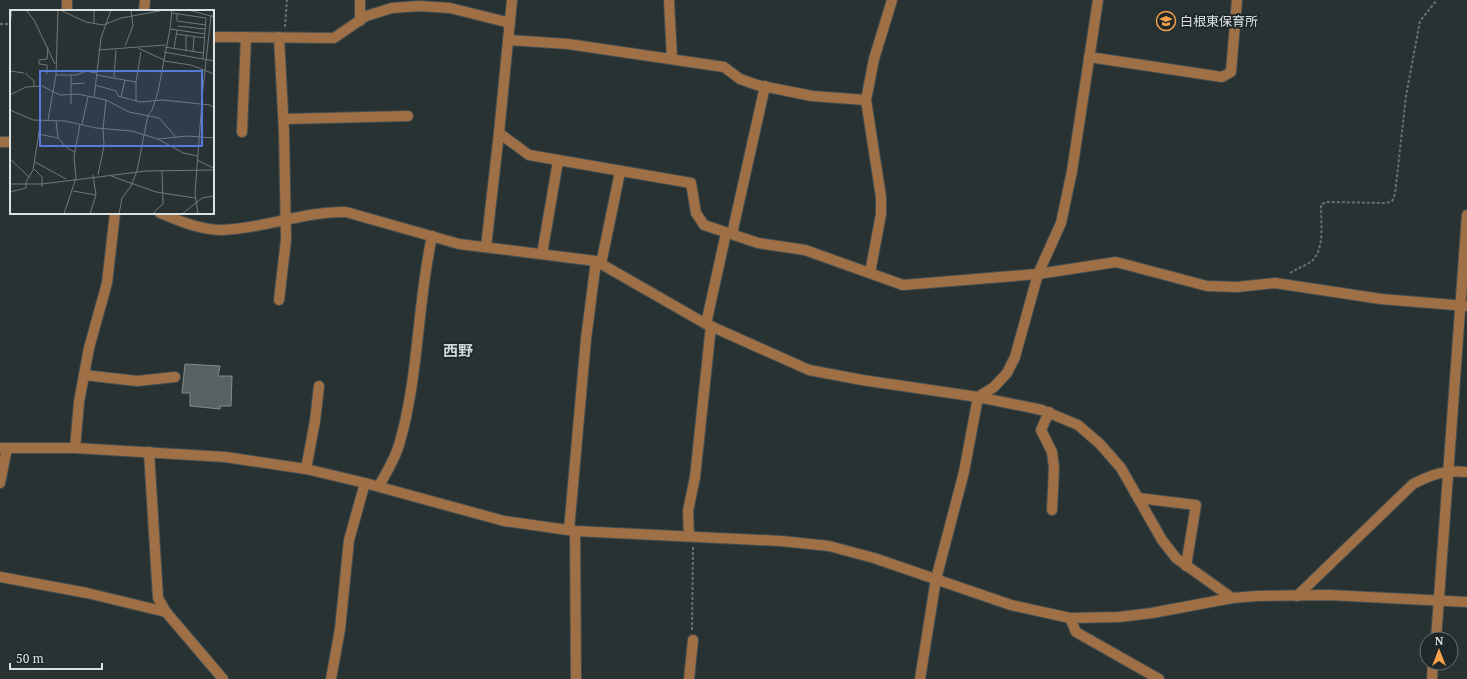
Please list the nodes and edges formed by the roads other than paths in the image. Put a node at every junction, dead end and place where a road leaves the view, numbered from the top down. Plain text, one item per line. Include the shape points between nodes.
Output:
1 (145, 0) edge
2 (360, 0) edge
3 (512, 0) edge
4 (669, 0) edge
5 (892, 0) edge
6 (1098, 0) edge
7 (1237, 0) edge
8 (144, 10) edge
9 (360, 21) junction
10 (510, 23) junction
11 (214, 37) edge
12 (246, 37) junction
13 (281, 37) junction
14 (508, 40) junction
15 (1089, 57) junction
16 (672, 59) junction
17 (765, 86) junction
18 (866, 100) junction
19 (408, 116) dead end
20 (284, 119) junction
21 (242, 132) dead end
22 (499, 133) junction
23 (558, 161) junction
24 (620, 172) junction
25 (115, 214) edge
26 (162, 214) edge
27 (1467, 215) edge
28 (286, 220) junction
29 (729, 234) junction
30 (432, 236) junction
31 (486, 248) junction
32 (542, 254) junction
33 (599, 262) junction
34 (870, 274) junction
35 (1038, 274) junction
36 (279, 300) dead end
37 (1464, 306) edge
38 (708, 325) junction
39 (84, 375) junction
40 (175, 377) dead end
41 (319, 386) dead end
42 (978, 396) junction
43 (1049, 412) junction
44 (3, 448) edge
45 (75, 448) junction
46 (150, 452) junction
47 (306, 469) junction
48 (1448, 471) junction
49 (1467, 472) edge
50 (0, 483) edge
51 (365, 483) junction
52 (379, 486) junction
53 (1138, 498) junction
54 (1052, 510) dead end
55 (572, 530) junction
56 (692, 536) junction
57 (1186, 566) junction
58 (0, 577) edge
59 (936, 579) junction
60 (1297, 596) junction
61 (1232, 598) junction
62 (1439, 600) junction
63 (1467, 602) edge
64 (166, 612) junction
65 (1070, 618) junction
66 (1437, 631) edge
67 (693, 640) road end
68 (223, 679) edge
69 (331, 679) edge
70 (576, 679) edge
71 (689, 679) edge
72 (920, 679) edge
73 (1159, 679) edge

1 - 8 street
2 - 9 street
3 - 10 street
4 - 16 street
5 - 18 street via 874,59
6 - 15 street
7 - 15 street via 1231,72 1222,77
9 - 10 street via 366,16 392,8 419,6 450,8
9 - 13 street via 334,38
10 - 14 street
11 - 12 street
12 - 13 street
12 - 21 street
13 - 20 street
14 - 16 street via 568,44
14 - 22 street
15 - 35 street via 1068,196 1061,223
16 - 17 street via 724,67 740,79
17 - 18 street via 812,96
17 - 29 street
18 - 34 street via 881,197 881,214
19 - 20 street
20 - 28 street
22 - 23 street via 529,155
22 - 31 street
23 - 24 street
23 - 32 street
24 - 29 street via 692,183 696,213 704,225
24 - 33 street
25 - 39 street via 107,283
26 - 28 street via 184,223 220,230 254,227
27 - 37 street
28 - 30 street via 327,211 346,212
28 - 36 street
29 - 34 street via 758,243 805,250
29 - 38 street
30 - 31 street via 458,244
30 - 52 street via 424,274 410,399 398,447
31 - 32 street
32 - 33 street
33 - 38 street
33 - 55 street via 586,339
34 - 35 street via 903,285
35 - 37 street via 1116,262 1207,286 1237,287 1275,283 1381,299
35 - 42 street via 1015,358 1007,373 994,387
37 - 48 street
38 - 42 street via 810,370
38 - 56 street via 695,477 688,511
39 - 40 street via 137,381
39 - 45 street
41 - 47 street
42 - 43 street
42 - 59 street via 964,472
43 - 53 street via 1078,424 1100,444 1121,468
43 - 54 street via 1041,430 1052,452
44 - 45 street
44 - 50 street
45 - 46 street
46 - 47 street via 225,457
46 - 64 street via 158,598
47 - 51 street
48 - 49 street
48 - 60 street via 1431,475 1412,484
48 - 62 street
51 - 52 street
51 - 69 street via 349,540 340,629
52 - 55 street via 504,521
53 - 57 street via 1162,540
53 - 57 street via 1196,505
55 - 56 street
55 - 70 street
56 - 59 street via 829,546
57 - 61 street
58 - 64 street via 87,593
59 - 65 street via 1011,605
59 - 72 street
60 - 61 street
60 - 62 street
61 - 65 street via 1138,615
62 - 63 street
62 - 66 street
64 - 68 street
65 - 73 street via 1076,632
67 - 71 street

